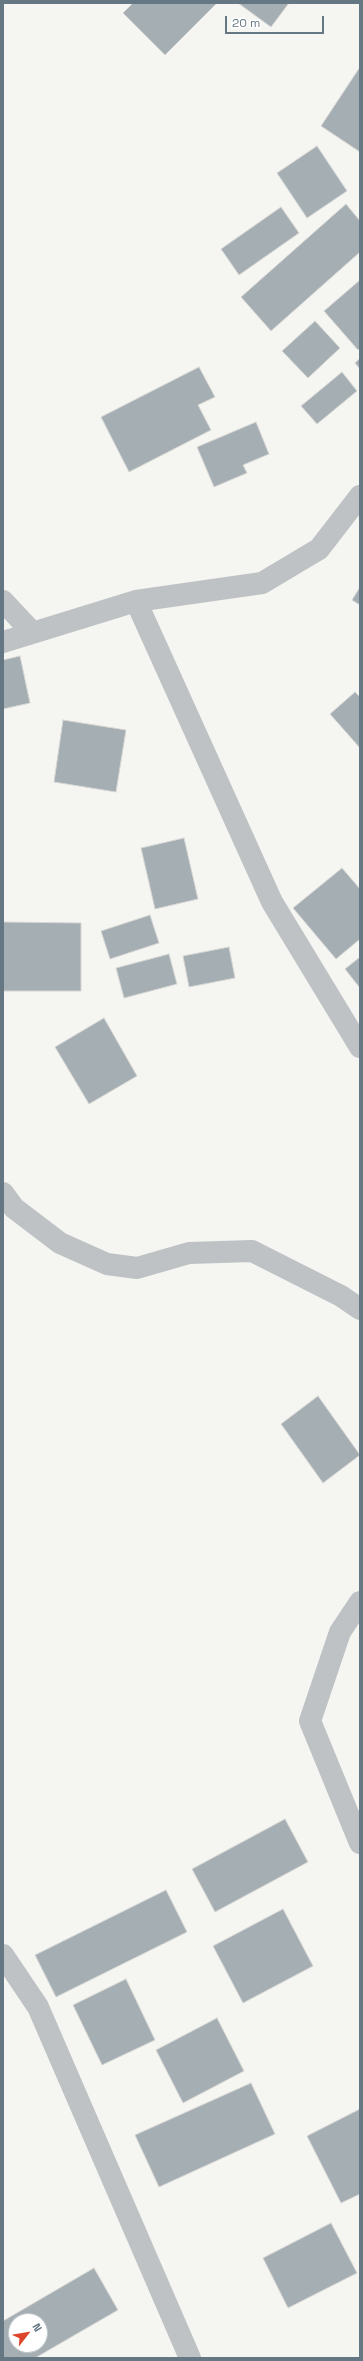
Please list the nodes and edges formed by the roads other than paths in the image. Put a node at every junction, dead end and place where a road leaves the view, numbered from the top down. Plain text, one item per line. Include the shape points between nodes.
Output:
1 (360, 496) edge
2 (3, 600) edge
3 (136, 601) junction
4 (33, 633) junction
5 (3, 642) edge
6 (360, 1047) edge
7 (3, 1194) edge
8 (360, 1309) edge
9 (360, 1602) edge
10 (360, 1843) edge
11 (3, 1956) edge
12 (190, 2358) edge

1 - 3 street via 319,549 262,584
2 - 4 street
3 - 4 street
3 - 6 street via 272,902
4 - 5 street
7 - 8 street via 14,1208 60,1243 107,1264 137,1268 189,1252 252,1251 341,1296
9 - 10 street via 340,1632 310,1721
11 - 12 street via 38,2007

